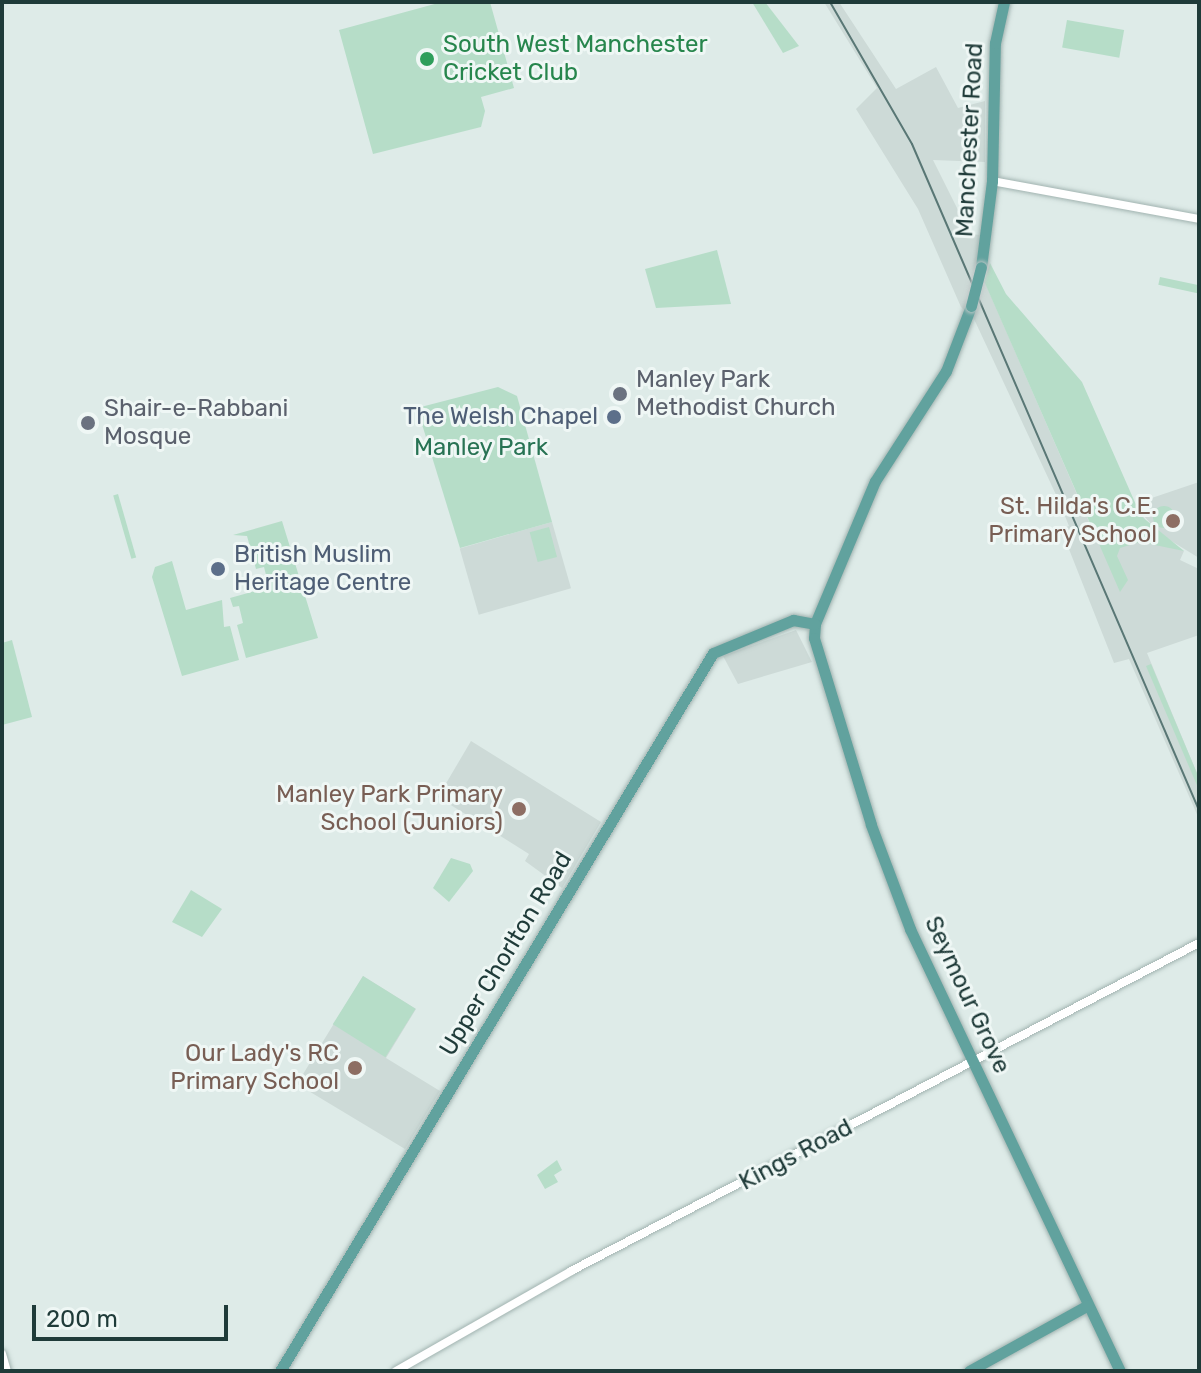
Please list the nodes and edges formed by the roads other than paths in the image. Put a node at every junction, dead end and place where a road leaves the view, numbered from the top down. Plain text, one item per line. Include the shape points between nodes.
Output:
1 (1004, 2) edge
2 (992, 181) junction
3 (1199, 219) edge
4 (822, 607) junction
5 (793, 620) junction
6 (815, 624) junction
7 (1199, 943) edge
8 (974, 1062) junction
9 (1088, 1305) junction
10 (2, 1354) edge
11 (7, 1371) edge
12 (280, 1371) edge
13 (396, 1371) edge
14 (969, 1371) edge
15 (1120, 1371) edge

1 - 2 main road, Manchester Road via 995,43
2 - 3 street
2 - 4 main road, Manchester Road, bridge via 981,267 946,371 875,481
4 - 5 main road, Upper Chorlton Road
4 - 6 main road, Manchester Road
5 - 6 main road
5 - 12 main road, Upper Chorlton Road via 713,653
6 - 8 main road, Seymour Grove via 828,686 892,885
7 - 8 street, Kings Road
8 - 9 main road, Seymour Grove
8 - 13 street, Kings Road via 571,1271
9 - 14 main road
9 - 15 main road, Seymour Grove
10 - 11 street

